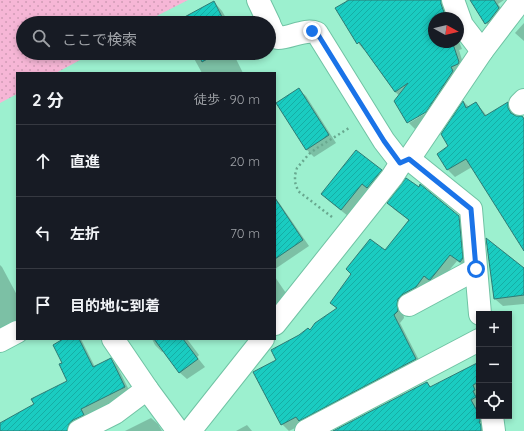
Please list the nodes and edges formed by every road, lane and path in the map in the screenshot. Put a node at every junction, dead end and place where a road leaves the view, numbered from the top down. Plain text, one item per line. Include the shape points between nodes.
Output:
1 (258, 0) edge
2 (453, 0) edge
3 (521, 0) edge
4 (266, 16) edge
5 (276, 36) edge
6 (482, 51) junction
7 (368, 116) junction
8 (405, 161) junction
9 (349, 231) junction
10 (476, 269) junction
11 (409, 305) dead end
12 (480, 311) edge
13 (276, 323) edge
14 (16, 333) edge
15 (114, 340) edge
16 (0, 341) edge
17 (476, 342) edge
18 (253, 343) edge
19 (147, 389) junction
20 (492, 419) edge
21 (78, 431) edge
22 (178, 431) edge
23 (190, 431) edge
24 (306, 431) edge
25 (494, 431) edge

1 - 4 street
2 - 6 street via 462,25
3 - 6 street
5 - 7 street via 284,38 312,31 317,33
6 - 8 street
7 - 8 street via 384,141
7 - 9 path via 309,154 299,165 295,175 298,191
8 - 9 street
8 - 10 street via 471,209
9 - 13 street
10 - 11 street
10 - 12 street
14 - 16 street
15 - 19 street
17 - 24 street
18 - 23 street
19 - 21 street via 115,413
19 - 22 street
20 - 25 street

